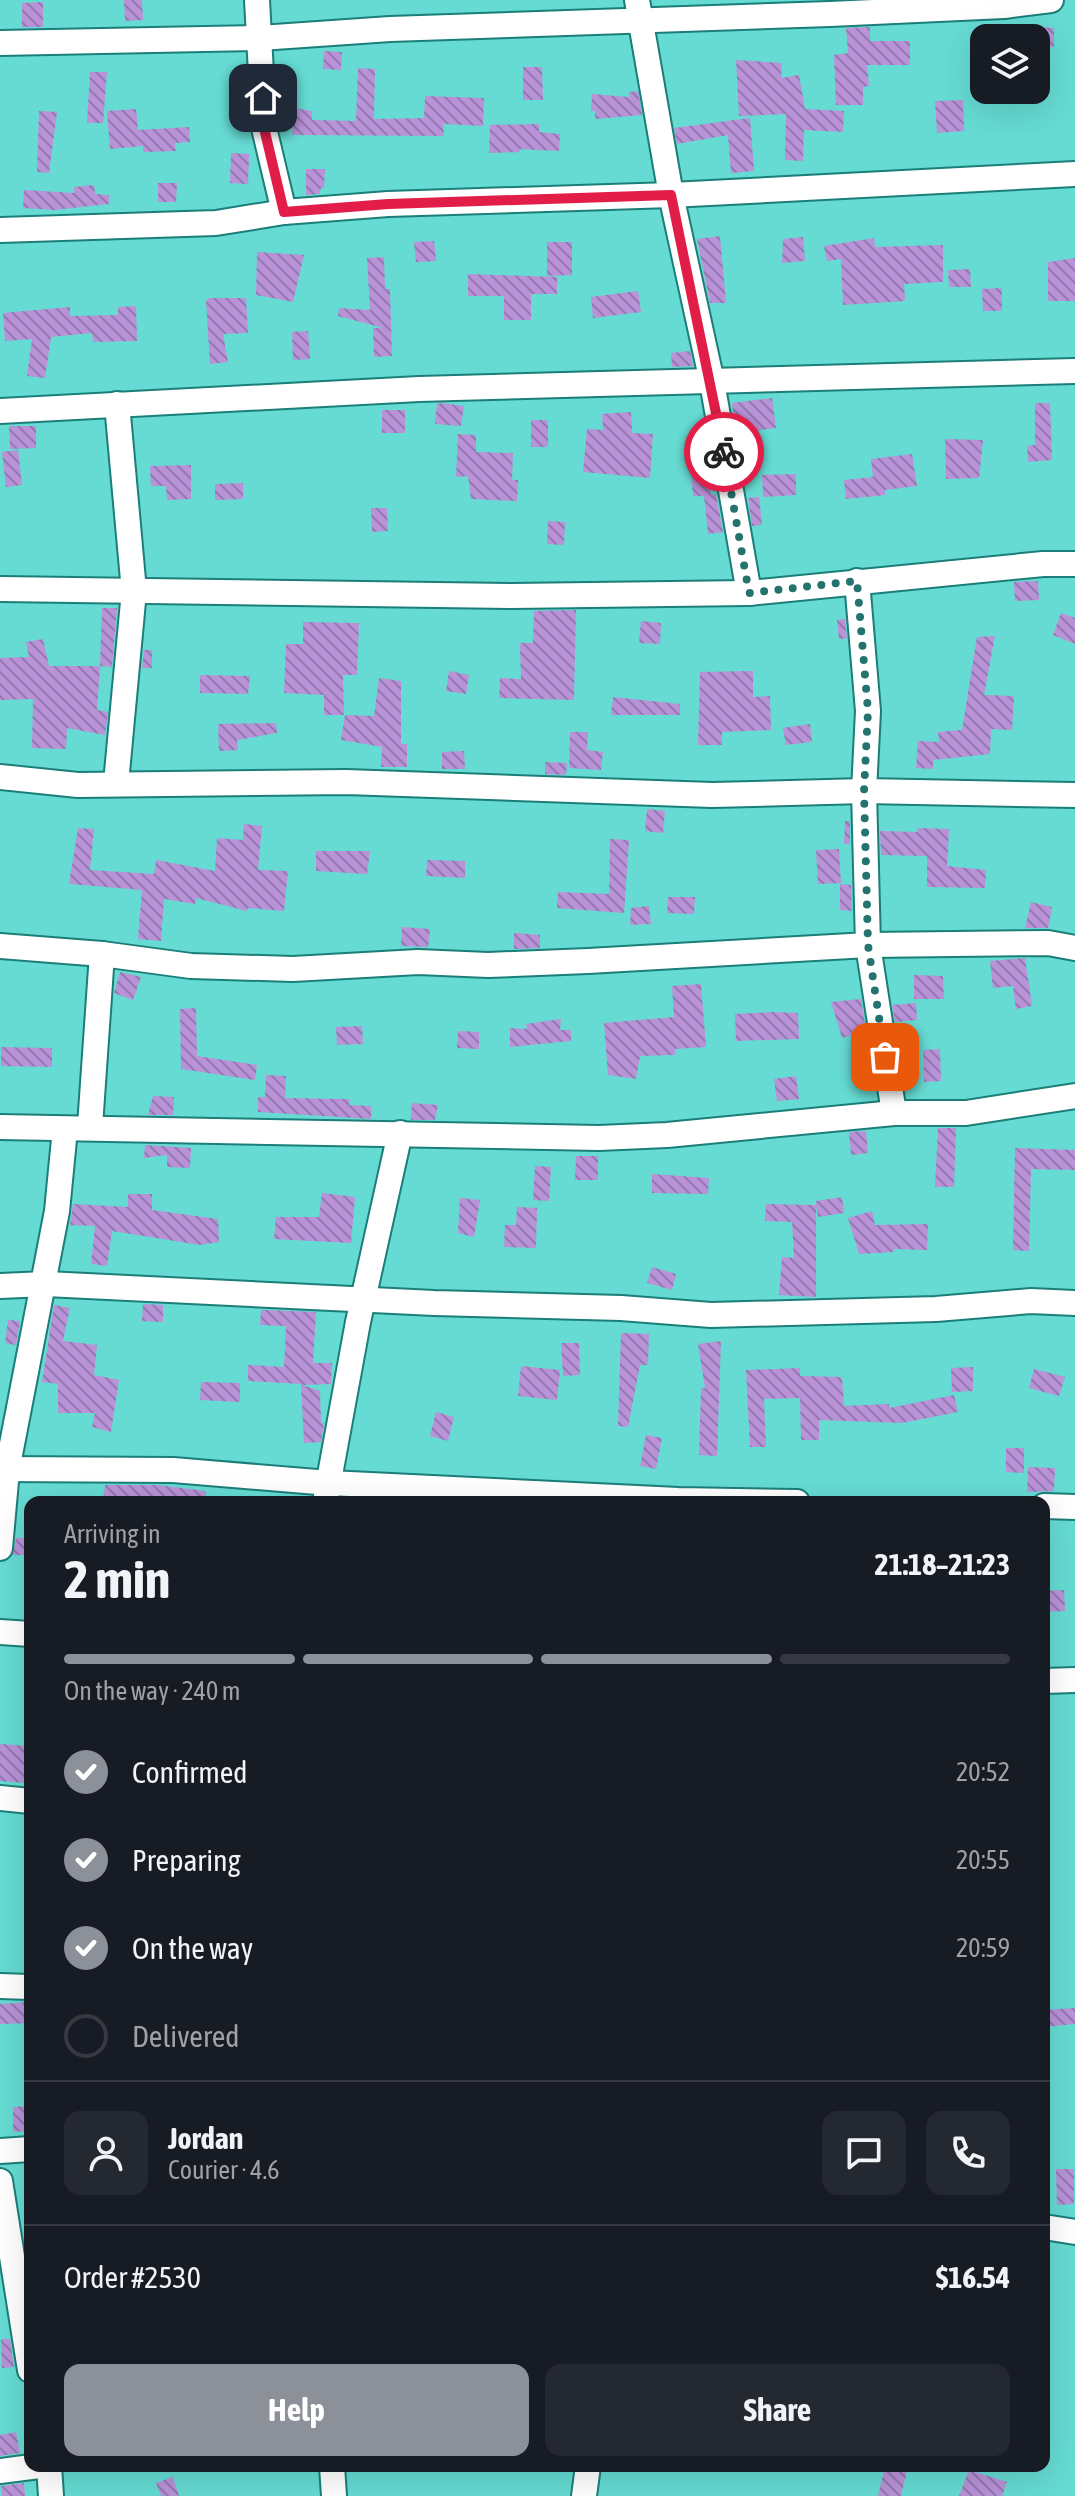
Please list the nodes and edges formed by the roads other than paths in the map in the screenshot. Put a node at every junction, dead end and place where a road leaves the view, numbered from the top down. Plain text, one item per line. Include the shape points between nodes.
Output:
1 (257, 0) edge
2 (1051, 0) edge
3 (639, 10) edge
4 (260, 38) junction
5 (0, 43) edge
6 (1075, 174) edge
7 (671, 195) junction
8 (284, 212) junction
9 (0, 230) edge
10 (1075, 371) edge
11 (712, 382) junction
12 (117, 404) junction
13 (0, 411) edge
14 (1075, 564) edge
15 (857, 581) junction
16 (0, 589) edge
17 (134, 591) junction
18 (749, 593) junction
19 (0, 777) edge
20 (116, 783) junction
21 (864, 791) junction
22 (1075, 795) edge
23 (868, 945) junction
24 (0, 946) edge
25 (1075, 948) edge
26 (102, 954) junction
27 (1075, 1096) edge
28 (894, 1113) junction
29 (90, 1126) junction
30 (0, 1127) edge
31 (65, 1129) junction
32 (400, 1133) junction
33 (46, 1284) junction
34 (0, 1286) edge
35 (365, 1297) junction
36 (1075, 1303) edge
37 (4, 1469) edge
38 (327, 1492) edge
39 (502, 1496) edge
40 (1050, 1506) edge
41 (1075, 1507) edge
42 (0, 1548) edge
43 (0, 1632) edge
44 (24, 1634) edge
45 (1075, 1680) edge
46 (1050, 1681) edge
47 (0, 1798) edge
48 (24, 1800) edge
49 (0, 1986) edge
50 (24, 1987) edge
51 (24, 2149) edge
52 (0, 2151) edge
53 (0, 2181) edge
54 (1050, 2228) edge
55 (1075, 2232) edge
56 (16, 2304) edge
57 (24, 2342) edge
58 (24, 2468) edge
59 (0, 2471) edge
60 (49, 2472) edge
61 (332, 2472) edge
62 (587, 2472) edge
63 (51, 2496) edge
64 (334, 2496) edge
65 (584, 2496) edge

1 - 4 street
2 - 3 street via 830,14
3 - 4 street
3 - 7 street
4 - 5 street
4 - 8 street via 264,128
6 - 7 street
7 - 8 street
7 - 11 street
8 - 9 street via 216,223
10 - 11 street
11 - 12 street
11 - 18 street
12 - 13 street
12 - 17 street
14 - 15 street
15 - 18 street
15 - 21 street via 868,711
16 - 17 street
17 - 18 street
17 - 20 street
19 - 20 street
20 - 21 street via 359,783 712,795
21 - 22 street
21 - 23 street
23 - 25 street via 1048,943
23 - 26 street via 588,961 293,969 191,966
23 - 28 street
24 - 26 street
26 - 29 street
27 - 28 street via 966,1113
28 - 32 street via 612,1138
29 - 31 street
29 - 32 street
30 - 31 street
31 - 33 street
32 - 35 street
33 - 34 street
33 - 35 street
33 - 37 street
35 - 36 street via 711,1315
35 - 38 street
37 - 38 street via 173,1470
37 - 42 street
38 - 39 street
40 - 41 street
43 - 44 street
45 - 46 street
47 - 48 street
49 - 50 street
51 - 52 street
53 - 56 street
54 - 55 street
56 - 57 street
58 - 59 street
60 - 63 street
61 - 64 street
62 - 65 street

